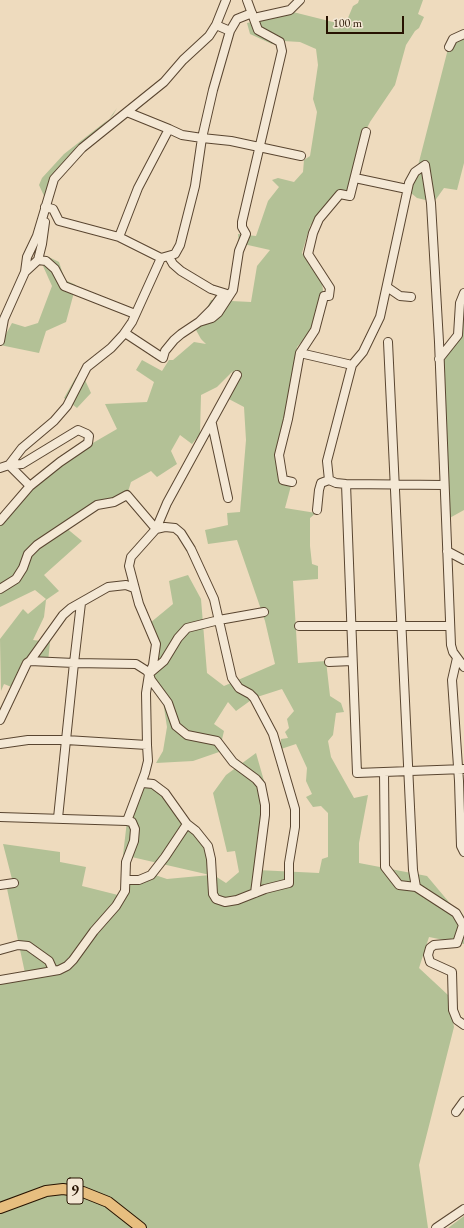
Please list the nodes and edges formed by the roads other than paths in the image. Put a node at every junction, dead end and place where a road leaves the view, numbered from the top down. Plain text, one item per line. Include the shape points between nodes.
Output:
1 (226, 0) edge
2 (247, 0) edge
3 (300, 0) edge
4 (253, 16) junction
5 (216, 25) junction
6 (230, 31) junction
7 (464, 34) edge
8 (449, 47) dead end
9 (127, 112) junction
10 (169, 129) junction
11 (366, 132) dead end
12 (202, 138) junction
13 (260, 147) junction
14 (301, 156) dead end
15 (355, 178) junction
16 (408, 189) junction
17 (44, 210) junction
18 (118, 237) junction
19 (165, 257) junction
20 (38, 260) junction
21 (25, 272) junction
22 (387, 287) junction
23 (233, 290) junction
24 (464, 293) edge
25 (223, 294) junction
26 (411, 297) dead end
27 (135, 314) junction
28 (199, 322) junction
29 (125, 333) junction
30 (0, 341) edge
31 (388, 342) dead end
32 (300, 354) junction
33 (439, 359) junction
34 (352, 365) junction
35 (237, 375) dead end
36 (212, 424) junction
37 (10, 465) junction
38 (0, 468) edge
39 (330, 480) junction
40 (292, 482) dead end
41 (346, 484) junction
42 (395, 484) junction
43 (444, 485) junction
44 (30, 486) junction
45 (228, 498) dead end
46 (317, 510) dead end
47 (0, 521) edge
48 (156, 529) junction
49 (447, 551) junction
50 (464, 560) edge
51 (134, 588) junction
52 (0, 589) edge
53 (81, 603) junction
54 (264, 612) dead end
55 (219, 620) junction
56 (352, 625) junction
57 (299, 626) dead end
58 (401, 626) junction
59 (450, 626) junction
60 (456, 658) junction
61 (30, 661) junction
62 (352, 661) junction
63 (329, 662) dead end
64 (74, 663) junction
65 (464, 667) edge
66 (149, 674) junction
67 (0, 720) edge
68 (66, 740) junction
69 (0, 744) edge
70 (147, 745) junction
71 (461, 769) edge
72 (408, 771) junction
73 (384, 773) junction
74 (143, 782) junction
75 (0, 817) edge
76 (58, 818) junction
77 (127, 821) junction
78 (187, 824) junction
79 (464, 852) edge
80 (126, 880) junction
81 (14, 883) dead end
82 (0, 885) edge
83 (416, 887) junction
84 (255, 893) junction
85 (0, 950) edge
86 (53, 970) junction
87 (0, 980) edge
88 (464, 1025) edge
89 (464, 1101) edge
90 (456, 1112) dead end
91 (0, 1208) edge
92 (464, 1209) edge
93 (141, 1228) edge
94 (436, 1228) edge

1 - 5 street
2 - 4 street
3 - 4 street via 290,10
4 - 6 street via 237,19
4 - 13 street via 258,30 278,40 282,47
5 - 6 street
5 - 9 street via 209,36 164,82
6 - 12 street
7 - 8 street via 453,39
9 - 10 street
9 - 17 street via 82,148 63,168 54,179
10 - 12 street via 182,135
10 - 18 street via 138,188
11 - 15 street
12 - 13 street
12 - 19 street via 195,186 180,245 175,254
13 - 14 street
13 - 23 street via 242,222 246,234 239,251
15 - 16 street
15 - 32 street via 350,196 340,194 312,233 308,254 330,288 329,296 324,296 315,330
16 - 22 street
16 - 33 street via 415,172 425,165 431,203
17 - 18 street via 53,209 59,221
17 - 20 street via 44,230
17 - 21 street via 37,236 27,257
18 - 19 street
19 - 25 street via 181,271
19 - 27 street
20 - 21 street
20 - 27 street via 50,264 67,288
21 - 30 street via 4,319
22 - 26 street via 400,296
22 - 34 street via 380,318 363,352
23 - 25 street via 229,294
23 - 28 street via 218,313
24 - 33 street via 460,303 458,335
25 - 28 street via 212,310
27 - 29 street
28 - 29 street via 174,340 163,358
29 - 37 street via 114,346 87,367 64,410 22,448
31 - 42 street
32 - 34 street
32 - 40 street via 279,455 283,480
33 - 43 street
34 - 39 street via 327,461
35 - 36 street
36 - 45 street
36 - 48 street via 167,503
37 - 38 street
37 - 44 street
37 - 44 street via 22,464 73,432 81,430 88,434 88,443
39 - 41 street via 336,484
39 - 46 street via 321,483
41 - 42 street
41 - 56 street
42 - 43 street
42 - 58 street
43 - 49 street
44 - 47 street
48 - 51 street via 129,561
48 - 52 street via 127,495 114,502 97,506 37,545 28,554 16,580
48 - 55 street via 175,528 184,538 214,599
49 - 50 street
49 - 59 street
51 - 53 street via 126,585 108,587
51 - 66 street via 156,644
53 - 61 street via 62,615
53 - 64 street
54 - 55 street
55 - 66 street via 188,628 159,666
55 - 84 street via 232,678 239,688 254,698 269,726 295,809 289,883
56 - 57 street
56 - 58 street
56 - 62 street
58 - 59 street
58 - 72 street
59 - 60 street via 451,645
60 - 65 street
60 - 71 street via 452,680
61 - 64 street
61 - 67 street via 23,669
62 - 63 street
62 - 73 street via 357,773
64 - 66 street via 136,664
64 - 68 street
66 - 70 street via 146,693
66 - 84 street via 153,684 168,703 180,731 217,742 233,762 261,785 265,815
68 - 69 street via 28,740
68 - 70 street
68 - 76 street
70 - 74 street via 148,761
71 - 72 street
71 - 79 street via 461,846
72 - 73 street
72 - 83 street
73 - 83 street via 385,867 399,885
74 - 77 street
74 - 78 street via 159,787 174,803
75 - 76 street
76 - 77 street
77 - 80 street via 132,822 135,829 134,841 126,862
78 - 80 street via 151,875 139,880
78 - 84 street via 203,839 210,852 214,897 220,901 231,902
80 - 86 street via 125,891 116,906 73,960 63,968
81 - 82 street
83 - 88 street via 456,913 463,925 457,943 434,945 428,955 430,962 452,972 453,1010 457,1020
85 - 86 street via 18,945 28,946 48,961
86 - 87 street
89 - 90 street
91 - 93 main road, 9 via 46,1191 63,1189 83,1192 108,1202
92 - 94 street

